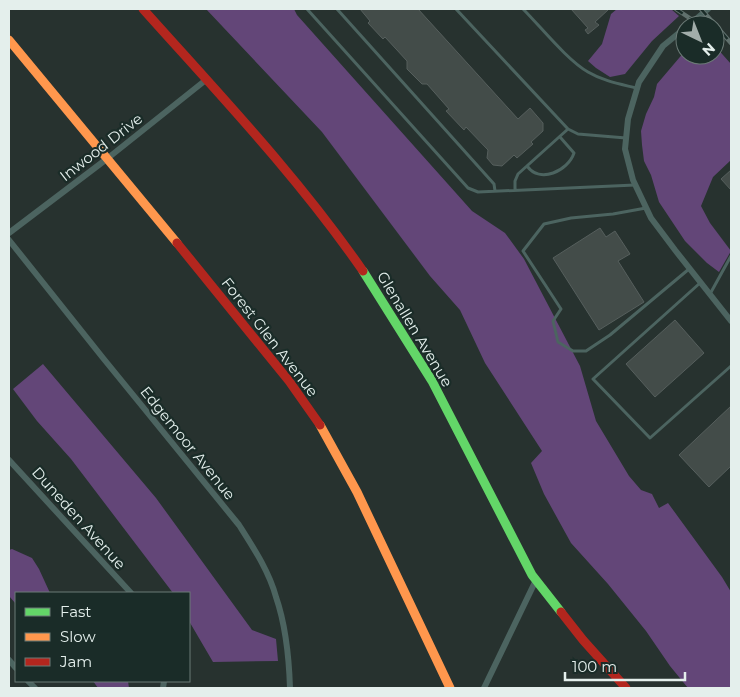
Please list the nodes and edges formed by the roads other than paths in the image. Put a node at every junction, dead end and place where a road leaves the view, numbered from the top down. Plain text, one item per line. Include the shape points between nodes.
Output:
1 (143, 9) edge
2 (307, 9) edge
3 (337, 9) edge
4 (456, 9) edge
5 (523, 9) edge
6 (675, 36) edge
7 (9, 40) edge
8 (207, 78) junction
9 (637, 88) junction
10 (568, 129) junction
11 (560, 137) junction
12 (626, 138) junction
13 (108, 158) junction
14 (527, 166) junction
15 (636, 184) junction
16 (515, 190) junction
17 (495, 192) junction
18 (647, 208) junction
19 (9, 234) edge
20 (9, 240) edge
21 (731, 256) edge
22 (690, 268) junction
23 (700, 282) junction
24 (710, 294) junction
25 (730, 317) edge
26 (731, 366) edge
27 (9, 460) edge
28 (536, 580) junction
29 (130, 592) edge
30 (290, 688) edge
31 (450, 688) edge
32 (484, 688) edge
33 (626, 688) edge

1 - 8 street, Glenallen Avenue
2 - 17 lane via 468,188
3 - 17 lane via 494,184
4 - 10 lane
5 - 9 lane via 586,72
6 - 9 street via 663,46
7 - 13 street, Forest Glen Avenue
8 - 13 street, Inwood Drive
8 - 28 street, Glenallen Avenue via 308,196 368,278 432,381
9 - 12 street
10 - 11 lane
10 - 12 lane via 578,134
11 - 14 lane
11 - 14 lane via 574,153 563,167 543,175
12 - 15 street
13 - 19 street, Inwood Drive
13 - 31 street, Forest Glen Avenue via 289,380 318,421 339,457
14 - 16 lane via 518,174
15 - 16 lane
15 - 18 street
16 - 17 lane
18 - 22 street via 651,218
18 - 22 lane via 544,224 523,251 561,309 553,321 558,342 574,351 586,351
20 - 30 street, Edgemoor Avenue via 239,525 276,595 287,643
21 - 24 lane
22 - 23 street
23 - 24 street
23 - 26 lane via 593,379 650,438
24 - 25 street
27 - 29 street, Duneden Avenue
28 - 32 street
28 - 33 street, Glenallen Avenue

